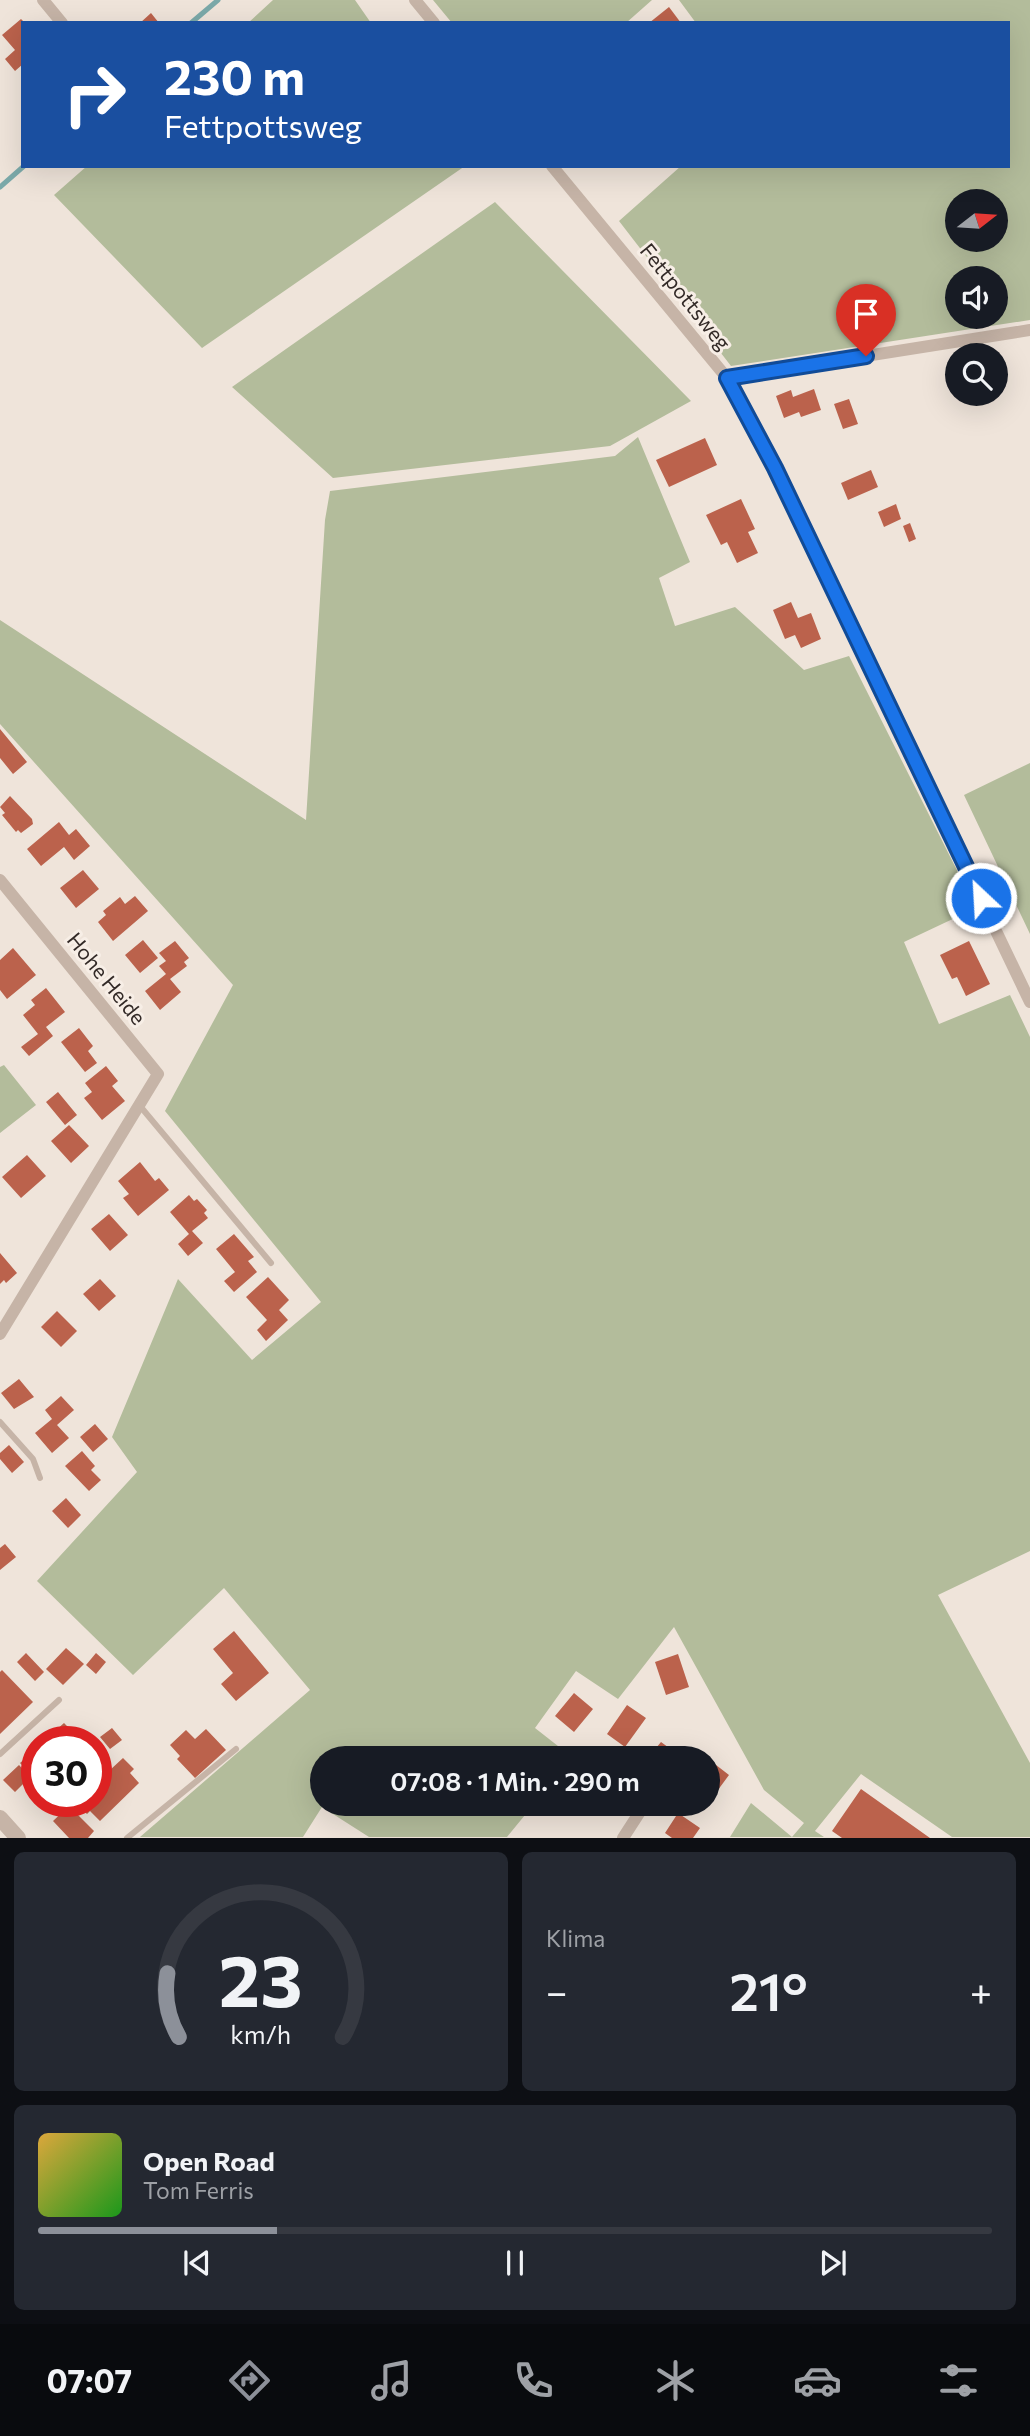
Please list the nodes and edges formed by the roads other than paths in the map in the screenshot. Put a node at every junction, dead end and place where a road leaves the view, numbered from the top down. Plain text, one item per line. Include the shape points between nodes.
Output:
1 (43, 0) edge
2 (415, 0) edge
3 (60, 21) edge
4 (432, 21) edge
5 (554, 168) edge
6 (1030, 330) edge
7 (727, 378) junction
8 (0, 880) edge
9 (1030, 1002) edge
10 (140, 1105) junction
11 (271, 1263) dead end
12 (0, 1334) edge
13 (0, 1422) edge
14 (40, 1478) dead end
15 (59, 1699) dead end
16 (236, 1749) dead end
17 (0, 1754) edge
18 (637, 1816) edge
19 (0, 1818) edge
20 (18, 1838) edge
21 (127, 1838) edge
22 (623, 1838) edge

1 - 3 street
2 - 4 street
5 - 7 street, Fettpottsweg
6 - 7 street, Fettpottsweg
7 - 9 street via 775,468
8 - 10 street, Hohe Heide via 158,1074
10 - 11 lane
10 - 12 street, Hohe Heide
13 - 14 lane via 33,1458
15 - 17 lane
16 - 21 lane
18 - 22 street
19 - 20 street

